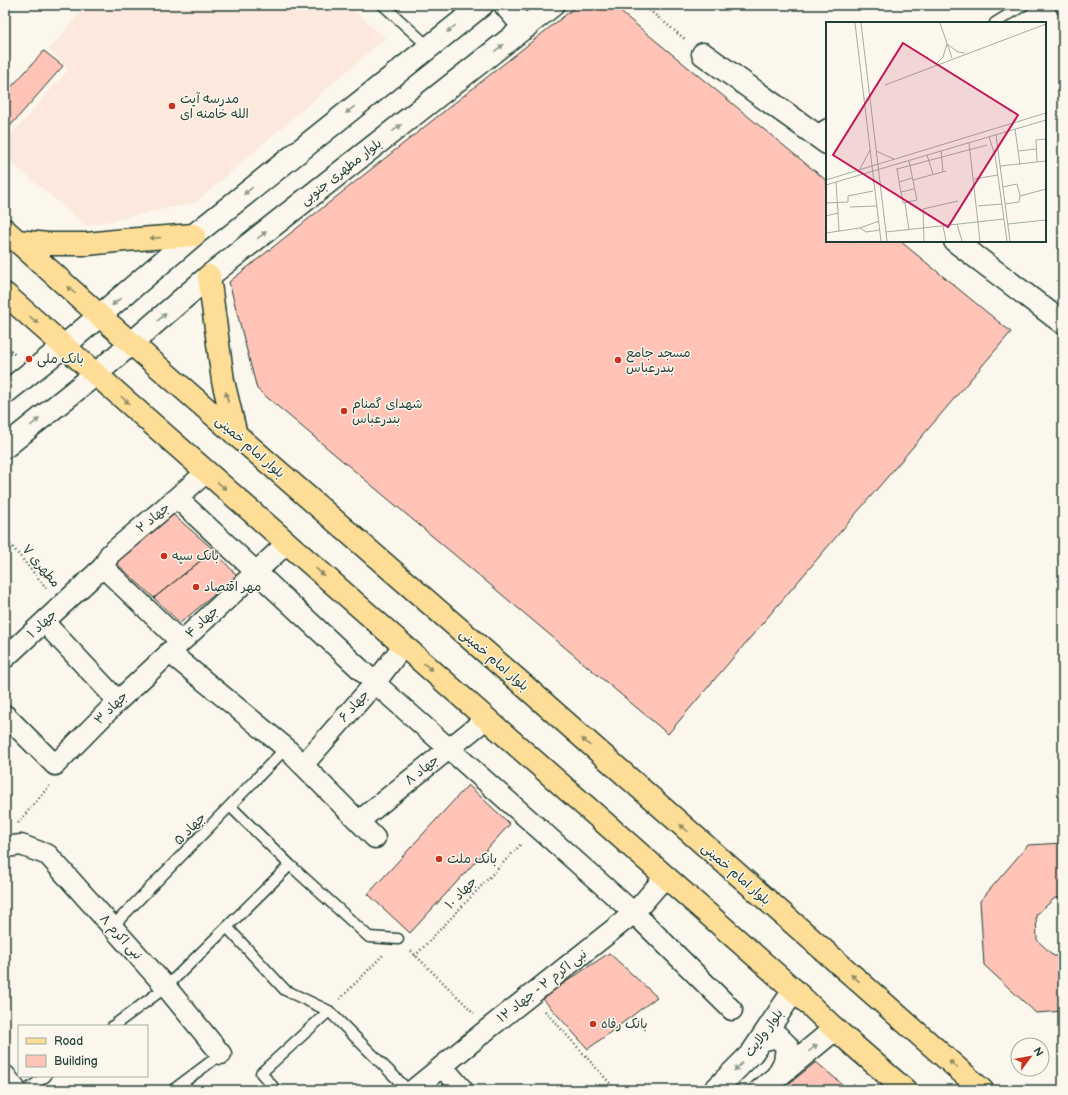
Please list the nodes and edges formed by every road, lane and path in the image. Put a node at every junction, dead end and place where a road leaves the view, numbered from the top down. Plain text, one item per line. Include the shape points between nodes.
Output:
1 (383, 5) edge
2 (482, 5) edge
3 (505, 5) edge
4 (553, 5) edge
5 (643, 5) edge
6 (1024, 5) edge
7 (1060, 5) edge
8 (1063, 10) edge
9 (997, 22) edge
10 (525, 28) junction
11 (429, 47) junction
12 (703, 54) joint
13 (822, 133) edge
14 (11, 235) edge
15 (194, 235) junction
16 (955, 242) edge
17 (209, 276) junction
18 (5, 294) edge
19 (100, 316) junction
20 (1057, 317) edge
21 (132, 343) junction
22 (64, 346) junction
23 (96, 374) junction
24 (5, 393) edge
25 (236, 435) junction
26 (5, 447) edge
27 (206, 472) junction
28 (176, 498) junction
29 (5, 538) edge
30 (287, 543) junction
31 (103, 567) junction
32 (256, 572) junction
33 (61, 606) junction
34 (44, 622) junction
35 (403, 646) junction
36 (175, 647) junction
37 (5, 658) edge
38 (375, 683) junction
39 (118, 701) junction
40 (5, 715) edge
41 (486, 719) junction
42 (286, 748) junction
43 (449, 749) junction
44 (55, 765) junction
45 (303, 765) junction
46 (230, 806) junction
47 (359, 822) junction
48 (15, 827) dead end
49 (537, 827) junction
50 (375, 838) dead end
51 (5, 847) edge
52 (290, 865) junction
53 (666, 877) junction
54 (634, 913) junction
55 (112, 927) junction
56 (227, 927) junction
57 (398, 939) junction
58 (415, 956) junction
59 (166, 987) junction
60 (794, 990) junction
61 (530, 995) junction
62 (732, 1010) dead end
63 (329, 1011) junction
64 (114, 1025) edge
65 (489, 1028) junction
66 (835, 1029) junction
67 (761, 1040) junction
68 (221, 1054) joint
69 (442, 1066) junction
70 (777, 1076) junction
71 (5, 1077) edge
72 (45, 1077) edge
73 (15, 1090) edge
74 (27, 1090) edge
75 (173, 1090) edge
76 (276, 1090) edge
77 (408, 1090) edge
78 (413, 1090) edge
79 (462, 1090) edge
80 (616, 1090) edge
81 (715, 1090) edge
82 (761, 1090) edge
83 (905, 1090) edge
84 (982, 1090) edge

1 - 11 lane
2 -> 11 street
3 - 10 street
4 - 10 street, بلوار مطهری جنوبی
5 - 12 path
6 - 9 lane
7 - 8 lane
17 -> 10 street, بلوار مطهری جنوبی
11 -> 15 street
12 - 13 street
15 -> 14 main road via 87,244 48,244
19 -> 14 main road, بلوار امام خمینی
15 -> 19 street
16 - 20 street
21 -> 17 street, بلوار مطهری جنوبی
25 -> 17 main road via 223,381
18 -> 22 main road
19 - 21 main road, بلوار امام خمینی
19 - 22 street
21 - 23 street, بلوار مطهری جنوبی
21 - 25 main road, بلوار امام خمینی
22 - 23 main road
22 - 24 street
26 -> 23 street
23 -> 27 main road
84 -> 25 main road, بلوار امام خمینی
27 - 28 street, جهاد ۲
27 -> 30 main road
28 - 31 street, جهاد ۲ via 110,554
28 - 32 street
29 - 33 path, مطهری ۷
30 - 32 street, جهاد ۴
30 -> 35 main road
31 - 33 street, جهاد ۲
31 - 36 street
32 - 36 street, جهاد ۴
32 - 38 street
33 - 34 street, جهاد ۱
34 - 37 street, جهاد ۱
34 - 39 street
35 - 38 street, جهاد ۶
35 -> 41 main road
36 - 39 street, جهاد ۳
36 - 42 street
38 - 43 street
38 - 45 street, جهاد ۶
39 - 44 street, جهاد ۳
40 - 44 street
41 - 43 street, جهاد ۸
41 - 53 main road
42 - 45 street
42 - 46 lane, جهاد ۵
43 - 47 street, جهاد ۸
43 - 49 street
44 - 48 path via 53,782
45 - 47 street
46 - 52 lane
46 - 55 lane, جهاد ۵
47 - 50 street
49 - 54 street
49 - 58 path, جهاد ۱۰
51 - 55 street, نبی اکرم ۸ via 21,845 48,855
52 - 56 lane
52 - 57 lane via 369,937
53 - 54 street, نبی اکرم ۲ - جهاد ۱۲
53 - 60 main road
54 - 61 street, نبی اکرم ۲ - جهاد ۱۲
54 - 62 street
55 - 59 street, نبی اکرم ۸
56 - 59 lane
56 - 63 lane via 285,990
57 - 58 path
57 - 63 path
58 - 65 path
59 - 64 lane
59 - 68 street, نبی اکرم ۸
60 - 66 main road
60 - 67 street, بلوار ولایت
61 - 65 street, نبی اکرم ۲ - جهاد ۱۲
61 - 80 path
63 - 76 lane via 261,1073
63 - 77 lane
65 - 69 street, نبی اکرم ۲ - جهاد ۱۲
70 -> 66 street
66 - 83 main road
67 - 70 street via 777,1036 787,1046 785,1062
67 -> 81 street, بلوار ولایت via 752,1053
68 - 75 lane
69 - 78 street, نبی اکرم ۲ - جهاد ۱۲
69 - 79 street
70 - 82 street
71 - 73 street
72 - 74 lane

